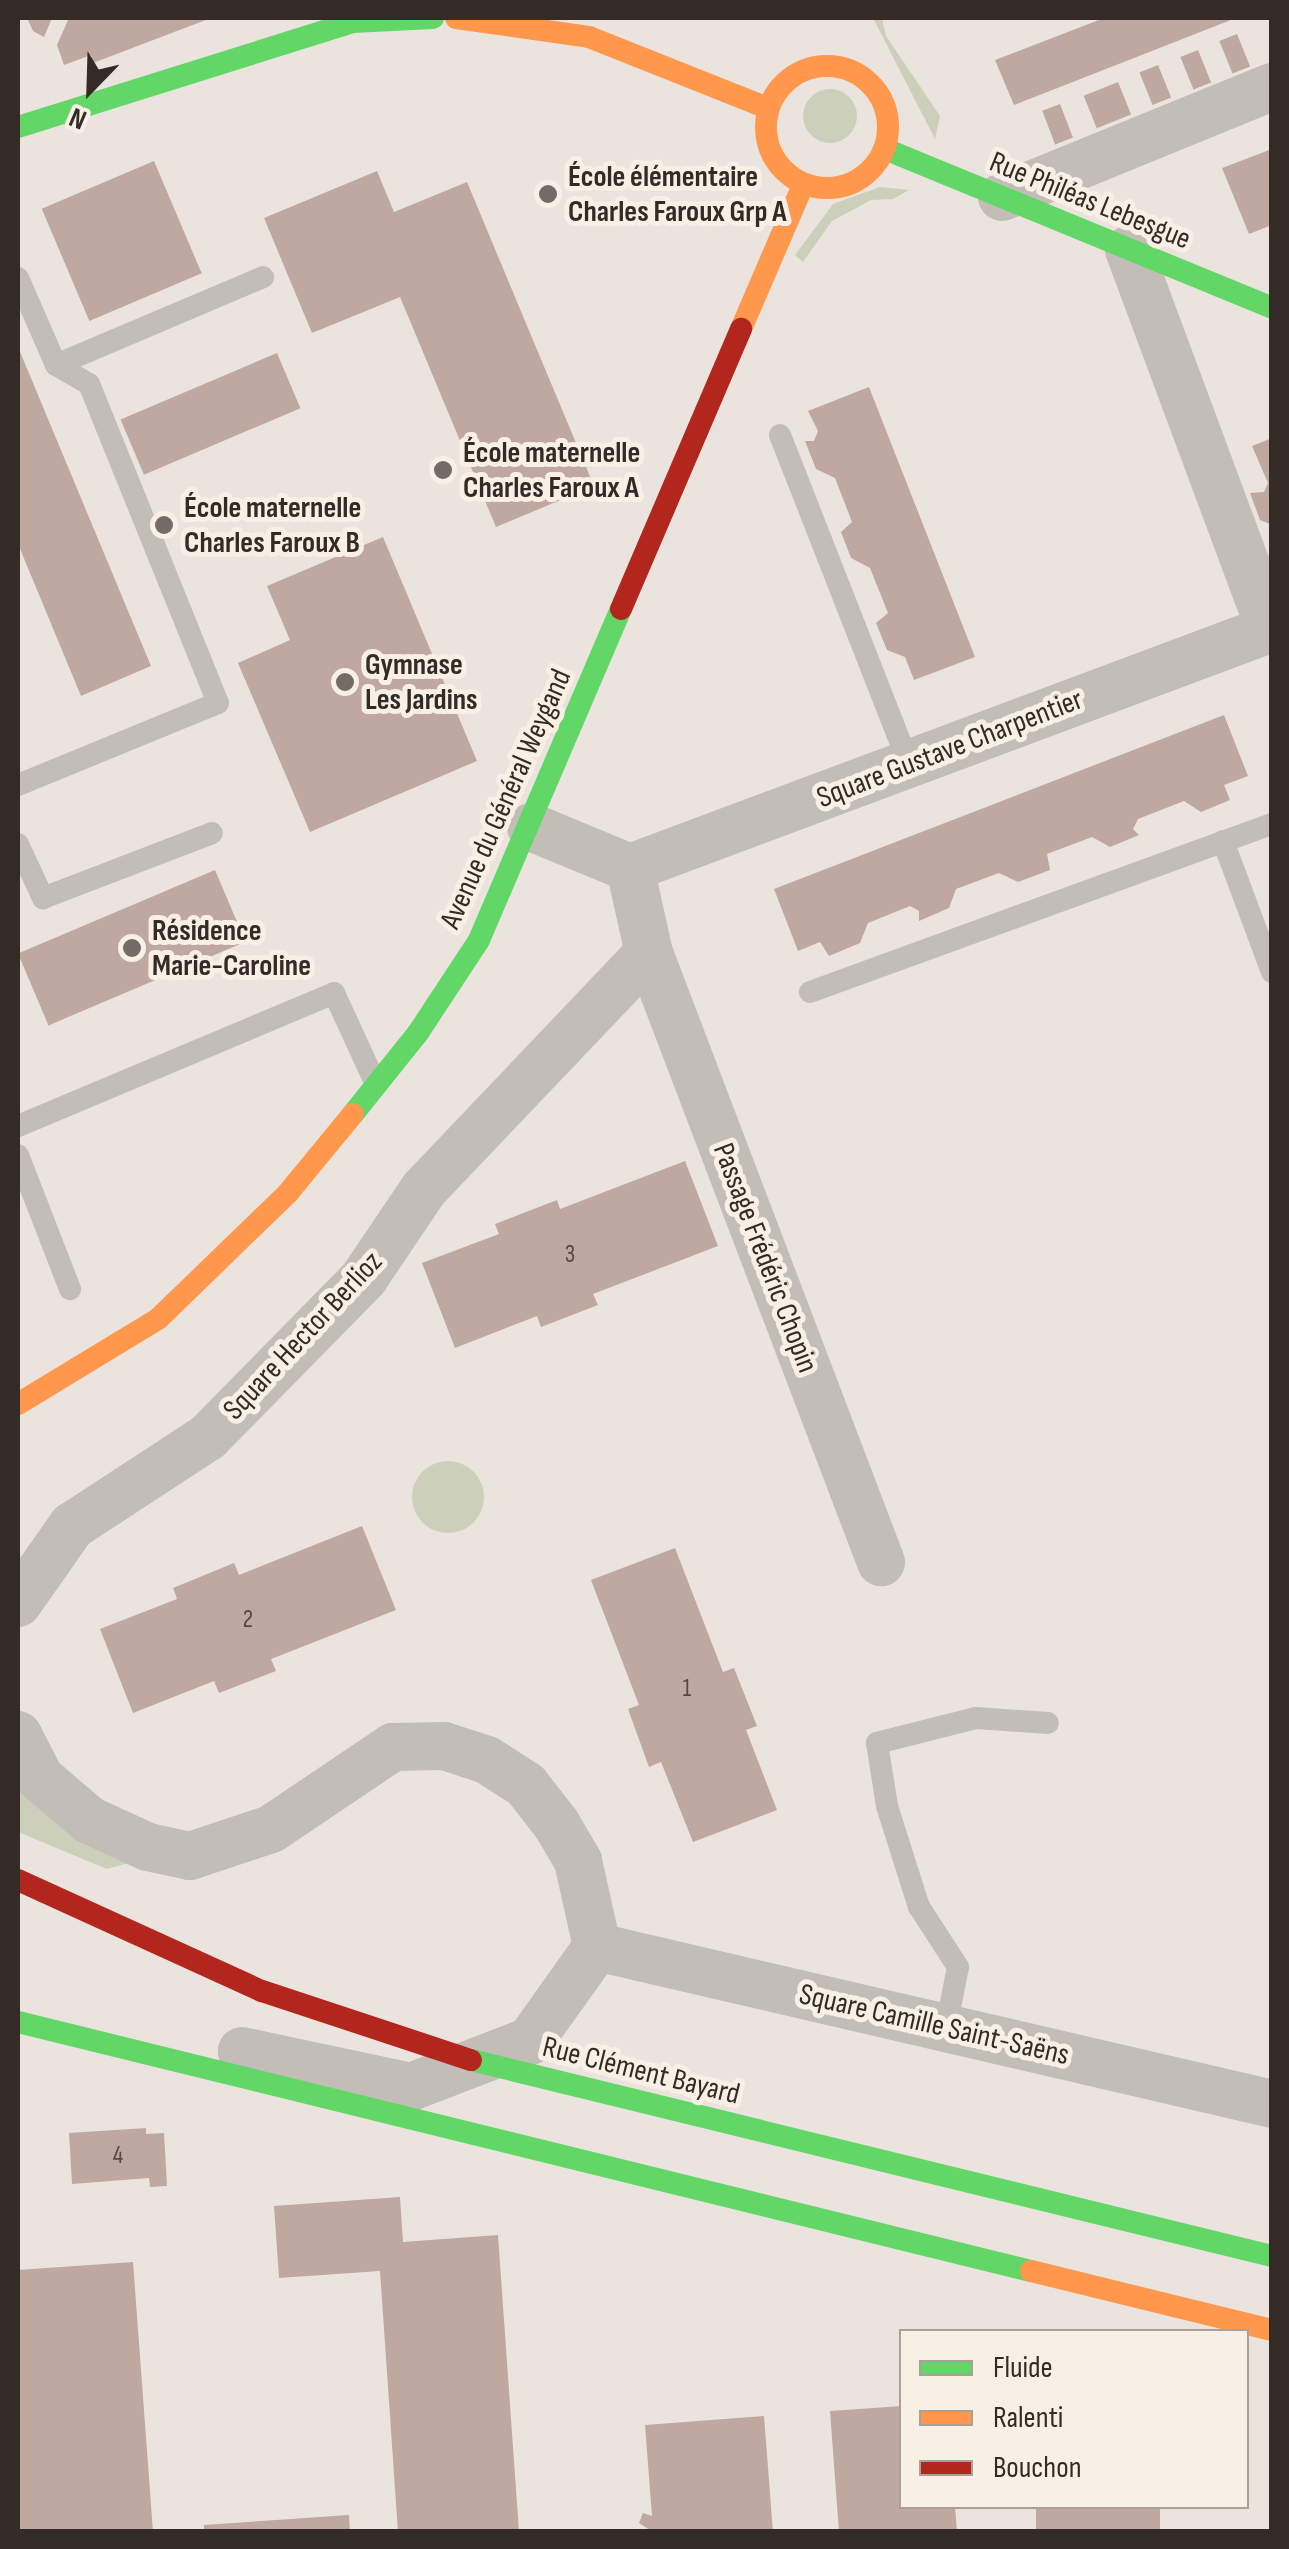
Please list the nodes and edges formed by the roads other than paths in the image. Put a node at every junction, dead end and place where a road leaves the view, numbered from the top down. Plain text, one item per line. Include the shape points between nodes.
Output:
1 (433, 18) edge
2 (456, 18) edge
3 (1272, 87) edge
4 (767, 108) junction
5 (18, 126) edge
6 (885, 149) junction
7 (803, 185) junction
8 (1002, 197) junction
9 (1129, 249) junction
10 (262, 276) dead end
11 (18, 278) edge
12 (1272, 308) edge
13 (56, 365) junction
14 (780, 435) dead end
15 (1271, 630) edge
16 (909, 764) junction
17 (18, 785) edge
18 (1272, 824) edge
19 (531, 827) junction
20 (212, 833) dead end
21 (1224, 842) junction
22 (18, 844) edge
23 (630, 868) junction
24 (649, 953) junction
25 (1272, 972) edge
26 (810, 992) dead end
27 (376, 1084) junction
28 (18, 1126) edge
29 (18, 1155) edge
30 (70, 1290) dead end
31 (18, 1404) edge
32 (881, 1562) dead end
33 (18, 1603) edge
34 (1048, 1723) dead end
35 (18, 1735) edge
36 (18, 1880) edge
37 (597, 1946) junction
38 (18, 2022) edge
39 (946, 2028) junction
40 (128, 2048) junction
41 (480, 2063) junction
42 (1272, 2104) edge
43 (1272, 2256) edge
44 (1272, 2330) edge

1 - 5 street via 353,22
2 - 4 street via 589,37
3 - 8 street
4 - 6 street via 779,86 800,71 845,58 883,102
4 - 7 street via 765,134 773,159
6 - 7 street via 857,181 837,188
6 - 8 street, Rue Philéas Lebesgue
7 - 19 street, Avenue du Général Weygand
8 - 9 street, Rue Philéas Lebesgue
9 - 12 street, Rue Philéas Lebesgue
9 - 15 street
10 - 13 lane
11 - 13 lane
13 - 17 lane via 88,384 218,703
14 - 16 lane
15 - 16 street, Square Gustave Charpentier
16 - 23 street, Square Gustave Charpentier
18 - 21 lane
19 - 23 street
19 - 27 street, Avenue du Général Weygand via 479,940
20 - 22 lane via 43,898
21 - 25 lane
21 - 26 lane
23 - 24 street, Passage Frédéric Chopin
24 - 32 street, Passage Frédéric Chopin
24 - 33 street, Square Hector Berlioz via 424,1189 364,1278 208,1437 72,1526
27 - 28 lane via 334,993
27 - 31 street, Avenue du Général Weygand via 288,1194 184,1296 158,1319
29 - 30 lane
34 - 39 lane via 976,1718 877,1743 887,1806 919,1907 958,1967
35 - 37 street via 40,1778 89,1820 148,1847 190,1856 271,1828 393,1747 444,1746 486,1760 526,1785 557,1825 578,1861
36 - 41 street, Rue Clément Bayard via 262,1991
37 - 39 street, Square Camille Saint-Saëns
37 - 41 street via 530,2041
38 - 40 street
39 - 42 street, Square Camille Saint-Saëns
40 - 41 street via 169,2036 412,2087
40 - 44 street
41 - 43 street, Rue Clément Bayard

